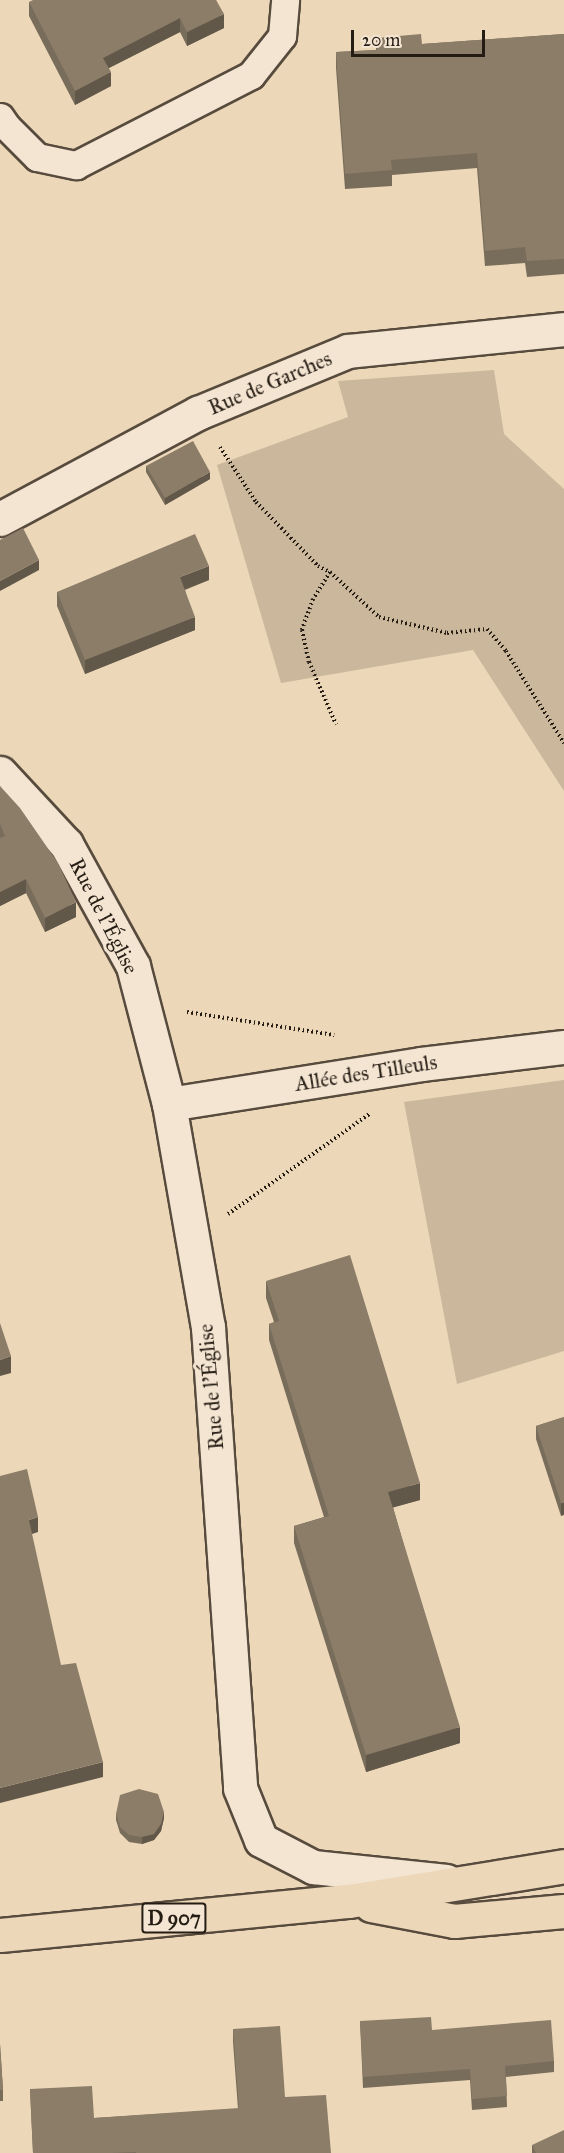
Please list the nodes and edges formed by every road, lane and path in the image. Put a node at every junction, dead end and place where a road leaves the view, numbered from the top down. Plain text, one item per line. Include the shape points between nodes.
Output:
1 (285, 0) edge
2 (0, 117) edge
3 (564, 329) edge
4 (198, 413) junction
5 (0, 519) edge
6 (330, 572) junction
7 (336, 724) dead end
8 (564, 742) edge
9 (0, 773) edge
10 (564, 1047) edge
11 (169, 1104) junction
12 (564, 1866) edge
13 (460, 1882) junction
14 (349, 1901) junction
15 (564, 1911) edge
16 (0, 1935) edge

1 - 2 lane via 282,36 251,75 76,165 38,157
3 - 4 street, Rue de Garches via 348,351
4 - 5 street, Rue de Garches
4 - 6 path via 256,502 318,566
6 - 7 path via 313,599 302,630 309,662
6 - 8 path via 379,617 447,633 487,629 506,651
9 - 11 street, Rue de l'Église via 66,844 133,966
10 - 11 street, Allée des Tilleuls via 421,1064
11 - 13 street, Rue de l'Église via 208,1327 240,1788 261,1840 313,1867
12 - 13 main road, D 907
13 - 14 main road, D 907
14 - 15 main road, D 907 via 454,1921
14 - 16 main road, D 907

